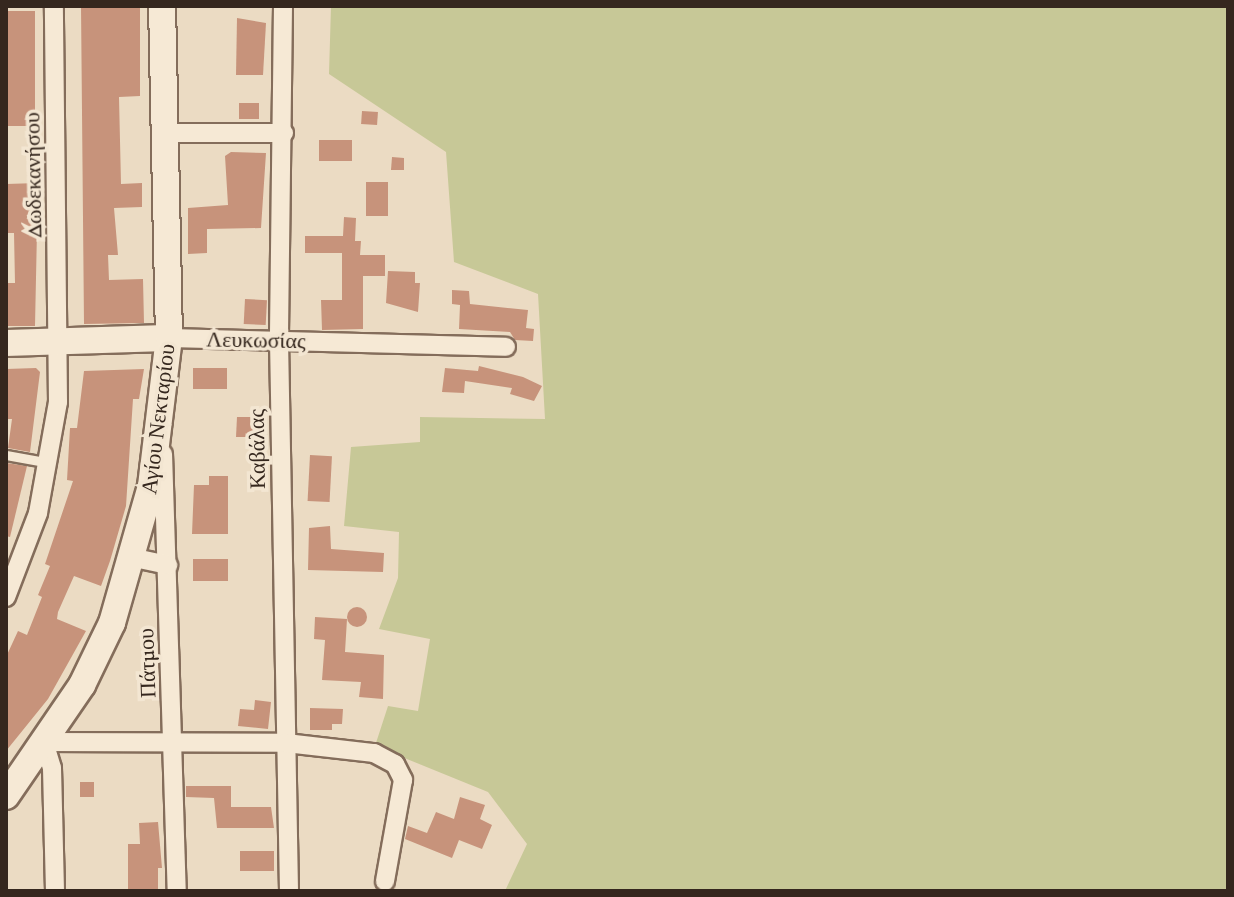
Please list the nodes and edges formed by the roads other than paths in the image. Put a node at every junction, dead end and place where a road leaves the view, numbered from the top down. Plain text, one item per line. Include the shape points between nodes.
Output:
1 (54, 6) edge
2 (162, 6) edge
3 (283, 6) edge
4 (163, 133) junction
5 (284, 133) junction
6 (169, 338) junction
7 (279, 340) junction
8 (6, 343) edge
9 (60, 343) junction
10 (506, 347) dead end
11 (160, 434) junction
12 (6, 455) edge
13 (51, 463) junction
14 (15, 556) edge
15 (135, 558) junction
16 (168, 565) junction
17 (6, 597) edge
18 (173, 741) junction
19 (44, 742) junction
20 (286, 743) junction
21 (6, 796) edge
22 (385, 881) dead end
23 (55, 891) edge
24 (177, 891) edge
25 (289, 891) edge

1 - 9 street, Δωδεκανήσου
2 - 4 street, Αγίου Νεκταρίου
3 - 5 street, Καβάλας
4 - 5 street
4 - 6 street, Αγίου Νεκταρίου
5 - 7 street, Καβάλας
6 - 7 street, Λευκωσίας
6 - 9 street, Λευκωσίας
6 - 11 street, Αγίου Νεκταρίου
7 - 10 street, Λευκωσίας
7 - 20 street, Καβάλας
8 - 9 street, Λευκωσίας
9 - 13 street, Δωδεκανήσου
11 - 15 street, Αγίου Νεκταρίου
11 - 16 street, Πάτμου
12 - 13 lane
13 - 14 street, Δωδεκανήσου
14 - 17 street, Δωδεκανήσου
15 - 16 street
15 - 19 street, Αγίου Νεκταρίου via 82,685
16 - 18 street, Πάτμου
18 - 19 street
18 - 20 street
18 - 24 street, Πάτμου
19 - 21 street, Αγίου Νεκταρίου
19 - 23 street via 52,768
20 - 22 street via 338,745 395,764 403,780
20 - 25 street, Καβάλας

